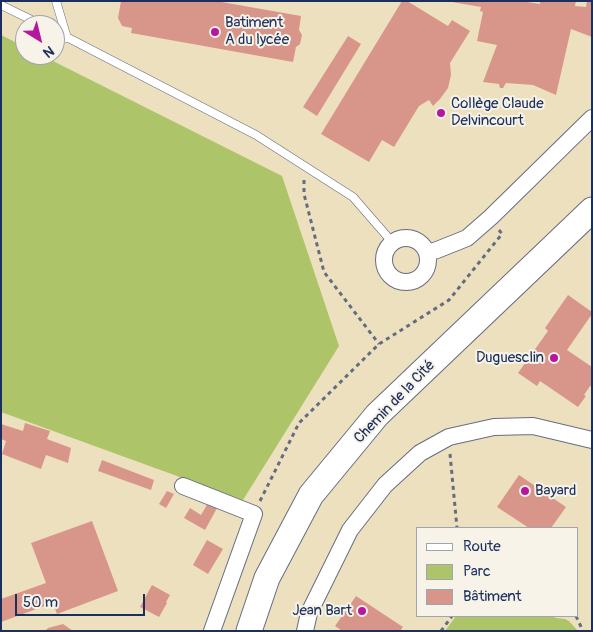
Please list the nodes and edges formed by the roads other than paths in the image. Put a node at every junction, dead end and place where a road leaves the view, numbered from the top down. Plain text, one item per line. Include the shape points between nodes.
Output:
1 (56, 1) edge
2 (1, 5) edge
3 (22, 15) edge
4 (67, 38) joint
5 (592, 118) edge
6 (592, 210) edge
7 (393, 242) junction
8 (427, 252) junction
9 (592, 440) edge
10 (183, 486) dead end
11 (212, 631) edge
12 (249, 631) edge
13 (305, 631) edge

1 - 4 lane
2 - 3 lane
4 - 7 lane via 256,135 353,197
5 - 8 street via 467,238
6 - 12 main road, Chemin de la Cité via 377,416 310,495 267,578
7 - 8 street via 412,239 424,246
7 - 8 street via 384,262 390,276 396,280 411,282 418,279 427,267
9 - 13 street via 533,426 494,427 449,437 420,453 385,485 350,530 309,613
10 - 11 street via 254,514

